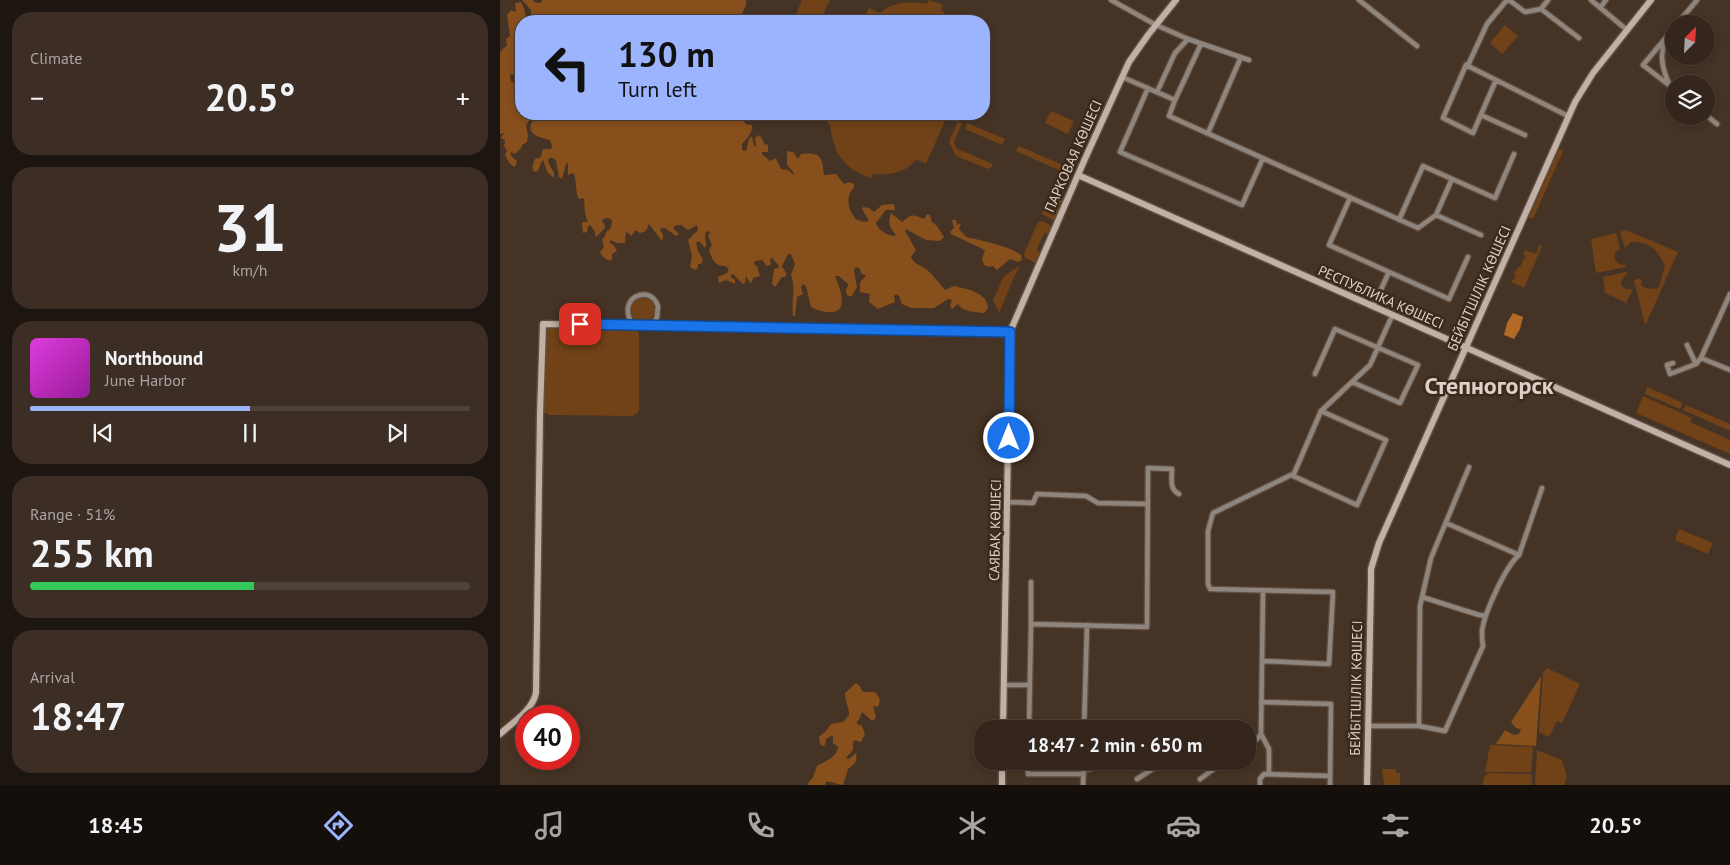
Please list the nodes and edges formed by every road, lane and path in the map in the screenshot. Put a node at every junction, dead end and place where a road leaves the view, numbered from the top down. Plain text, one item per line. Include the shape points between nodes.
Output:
1 (1111, 0) edge
2 (1176, 0) edge
3 (1359, 0) edge
4 (1508, 0) edge
5 (1548, 0) edge
6 (1590, 0) edge
7 (1606, 0) edge
8 (1651, 0) edge
9 (1697, 0) edge
10 (1600, 8) junction
11 (1541, 9) junction
12 (1684, 15) edge
13 (1156, 25) junction
14 (1627, 30) junction
15 (1579, 38) dead end
16 (1188, 39) junction
17 (1665, 39) edge
18 (1665, 42) edge
19 (1201, 44) junction
20 (1417, 46) dead end
21 (1241, 57) junction
22 (1249, 60) dead end
23 (1466, 65) junction
24 (1666, 75) edge
25 (1122, 77) junction
26 (1496, 80) junction
27 (1665, 82) edge
28 (1148, 88) junction
29 (1157, 92) junction
30 (1175, 100) junction
31 (1481, 115) junction
32 (1568, 116) junction
33 (1208, 133) junction
34 (1525, 135) dead end
35 (1514, 154) dead end
36 (1263, 158) junction
37 (1078, 175) junction
38 (1452, 179) junction
39 (1350, 198) junction
40 (1436, 215) junction
41 (1399, 220) junction
42 (1481, 234) dead end
43 (1468, 256) dead end
44 (1389, 272) junction
45 (1730, 294) edge
46 (1373, 307) junction
47 (1392, 316) junction
48 (633, 325) junction
49 (653, 325) junction
50 (701, 326) joint
51 (1010, 332) junction
52 (1688, 345) dead end
53 (1378, 347) junction
54 (1466, 348) junction
55 (1701, 358) junction
56 (1673, 363) dead end
57 (1696, 364) junction
58 (1730, 370) edge
59 (1315, 374) dead end
60 (1352, 382) junction
61 (1321, 411) junction
62 (1730, 465) edge
63 (1469, 467) dead end
64 (1294, 476) junction
65 (1542, 488) dead end
66 (1178, 494) dead end
67 (1008, 502) junction
68 (1148, 504) junction
69 (1446, 523) junction
70 (1519, 555) junction
71 (1031, 582) dead end
72 (1262, 591) junction
73 (1422, 597) junction
74 (1486, 616) junction
75 (1031, 624) junction
76 (1087, 625) junction
77 (1262, 661) junction
78 (1004, 685) junction
79 (1030, 685) junction
80 (1261, 702) junction
81 (1003, 720) edge
82 (1029, 720) edge
83 (1084, 720) edge
84 (1368, 726) junction
85 (1419, 726) junction
86 (500, 734) edge
87 (1256, 736) edge
88 (1260, 736) junction
89 (1256, 739) edge
90 (1002, 770) edge
91 (1028, 770) edge
92 (1088, 770) edge
93 (1151, 770) edge
94 (1212, 770) edge
95 (1084, 772) junction
96 (1269, 774) junction
97 (1330, 776) junction
98 (1137, 779) dead end
99 (1200, 779) dead end
100 (1002, 785) edge
101 (1083, 785) edge
102 (1260, 785) edge
103 (1330, 785) edge
104 (1367, 785) edge

1 - 13 street
2 - 13 street, ПАРКОВАЯ КӨШЕСІ
3 - 20 street
4 - 11 street via 1525,12
4 - 23 street via 1487,24
5 - 11 street
6 - 10 street
7 - 10 street
8 - 14 street, БЕЙБІТШІЛІК КӨШЕСІ
9 - 12 street
10 - 14 street
11 - 15 street
13 - 16 street
13 - 25 street, ПАРКОВАЯ КӨШЕСІ via 1136,51
14 - 32 street, БЕЙБІТШІЛІК КӨШЕСІ via 1593,73
16 - 19 street
16 - 29 street via 1175,53
17 - 27 street via 1643,65
18 - 24 street via 1662,55
19 - 21 street
19 - 30 street
21 - 22 street
21 - 33 street
23 - 26 street
23 - 31 street via 1442,118 1474,133
25 - 28 street
25 - 37 street, ПАРКОВАЯ КӨШЕСІ
26 - 31 street
26 - 32 street
28 - 29 street
28 - 36 street via 1120,152 1242,205
29 - 30 street
30 - 33 street via 1169,116
31 - 34 street
32 - 54 street, БЕЙБІТШІЛІК КӨШЕСІ
33 - 36 street
35 - 38 street via 1495,198
36 - 39 street
37 - 46 street, РЕСПУБЛИКА КӨШЕСІ
37 - 51 street, ПАРКОВАЯ КӨШЕСІ
38 - 40 street
38 - 41 street via 1423,166
39 - 41 street
39 - 44 street via 1329,245
40 - 41 street via 1418,228
40 - 42 street
43 - 44 street via 1449,299
44 - 46 street
45 - 55 street
46 - 47 street, РЕСПУБЛИКА КӨШЕСІ
47 - 53 street
47 - 54 street, РЕСПУБЛИКА КӨШЕСІ
48 - 49 street
48 - 49 street via 627,313 629,304 635,296 644,295 652,297 658,306
48 - 86 street via 543,324 536,693 529,708
49 - 50 street
50 - 51 street
51 - 67 street, САЯБАҚ КӨШЕСІ
52 - 57 street
53 - 59 street via 1335,329
53 - 60 street via 1370,365
53 - 60 street via 1418,365 1400,403
54 - 62 street, РЕСПУБЛИКА КӨШЕСІ
54 - 84 street, БЕЙБІТШІЛІК КӨШЕСІ via 1374,558 1370,581
55 - 57 street
55 - 58 street
56 - 57 street via 1667,365 1670,374
60 - 61 street
61 - 64 street
61 - 64 street via 1386,440 1357,504
63 - 69 street
64 - 72 street via 1291,474 1214,513 1208,531 1210,589
65 - 70 street
66 - 68 street via 1172,488 1172,468 1148,468
67 - 68 street via 1033,503 1037,494 1086,496 1098,504
67 - 78 street, САЯБАҚ КӨШЕСІ
68 - 76 street via 1147,627
69 - 70 street
69 - 73 street via 1431,558
70 - 74 street via 1512,560
71 - 75 street
72 - 77 street
72 - 77 street via 1333,592 1329,664
73 - 74 street
73 - 85 street
74 - 85 street via 1483,646 1445,731
75 - 76 street
75 - 79 street
76 - 83 street
77 - 80 street
78 - 79 street
78 - 81 street, САЯБАҚ КӨШЕСІ
79 - 82 street
80 - 88 street
80 - 97 street via 1331,704
84 - 85 street
84 - 104 street, БЕЙБІТШІЛІК КӨШЕСІ
87 - 88 street
88 - 89 street
88 - 96 street via 1269,749
90 - 100 street
91 - 95 street via 1028,774
92 - 95 street
93 - 98 street
94 - 99 street
95 - 101 street
96 - 97 street
96 - 102 street via 1261,776
97 - 103 street

